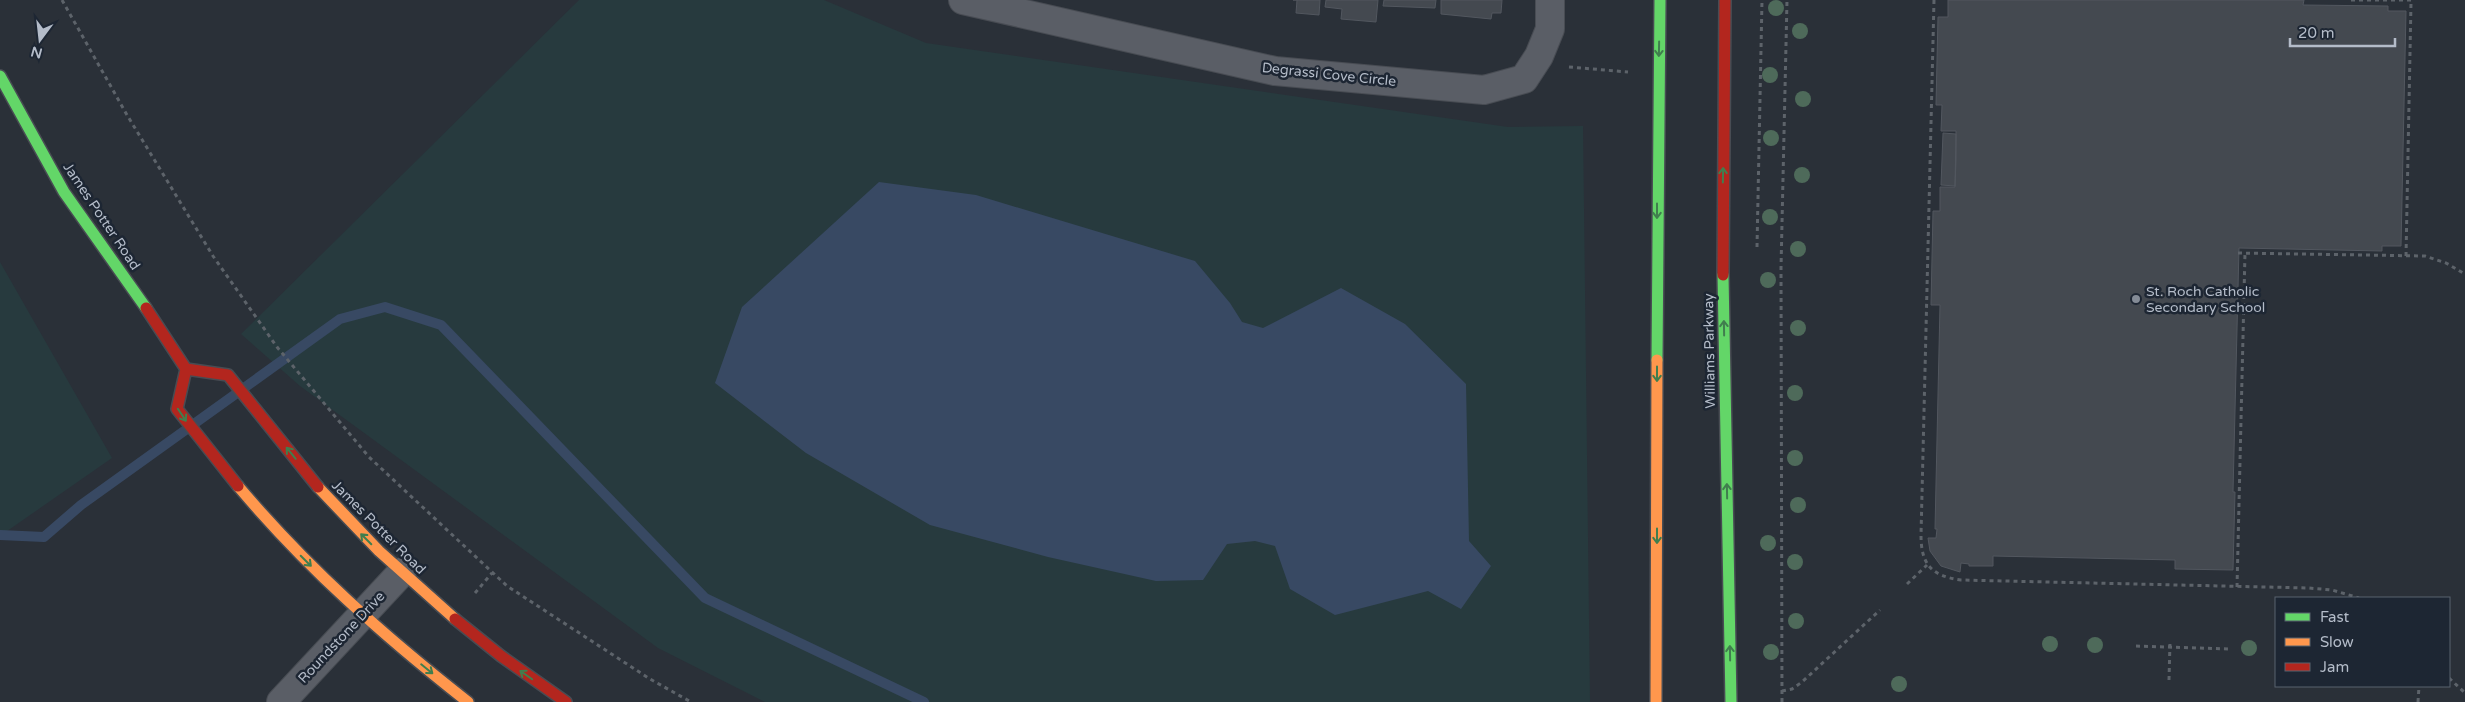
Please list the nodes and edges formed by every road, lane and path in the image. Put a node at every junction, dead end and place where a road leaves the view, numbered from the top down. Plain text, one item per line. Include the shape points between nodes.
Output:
1 (62, 0) edge
2 (963, 0) edge
3 (1550, 0) edge
4 (1660, 0) edge
5 (1725, 0) edge
6 (1787, 0) edge
7 (1934, 0) edge
8 (2350, 0) edge
9 (2411, 1) edge
10 (1534, 64) junction
11 (1633, 72) dead end
12 (0, 76) edge
13 (2238, 253) dead end
14 (2245, 253) junction
15 (2406, 256) junction
16 (2465, 274) edge
17 (2238, 291) dead end
18 (2244, 291) junction
19 (186, 369) junction
20 (1927, 565) junction
21 (402, 572) junction
22 (1907, 584) dead end
23 (2170, 585) junction
24 (2237, 587) junction
25 (2170, 590) dead end
26 (2356, 597) edge
27 (1880, 610) dead end
28 (362, 615) junction
29 (2170, 642) dead end
30 (2136, 646) dead end
31 (2170, 647) junction
32 (2230, 649) dead end
33 (2450, 679) edge
34 (2169, 680) dead end
35 (2419, 687) edge
36 (1782, 690) junction
37 (2465, 693) edge
38 (281, 702) edge
39 (468, 702) edge
40 (566, 702) edge
41 (691, 702) edge
42 (1656, 702) edge
43 (1731, 702) edge
44 (1782, 702) edge
45 (2418, 702) edge

1 - 41 path via 213,256 277,347 369,457 507,586
2 - 10 street, Degrassi Cove Circle via 1275,71 1484,90 1524,79
3 - 10 street, Degrassi Cove Circle via 1550,29
4 -> 42 main road
43 -> 5 main road, Williams Parkway via 1722,224
6 - 36 path via 1781,268
7 - 20 path via 1921,535
8 - 9 path
9 - 15 path
10 - 11 path
12 - 19 main road, James Potter Road via 64,192
13 - 14 path
14 - 15 path
14 - 18 path
15 - 16 path via 2435,258
17 - 18 path
18 - 24 path
21 -> 19 main road, James Potter Road via 321,491 228,374
19 -> 28 main road via 177,409 272,526
20 - 22 path
20 - 23 path via 1942,575 1960,580
21 - 28 street, Roundstone Drive
40 -> 21 main road, James Potter Road via 474,636
23 - 24 path
23 - 25 path
24 - 26 path via 2309,588
27 - 36 path via 1802,682 1792,689
28 - 38 street, Roundstone Drive
28 -> 39 main road
29 - 31 path
30 - 31 path
31 - 32 path
31 - 34 path
33 - 37 path
35 - 45 path
36 - 44 path

